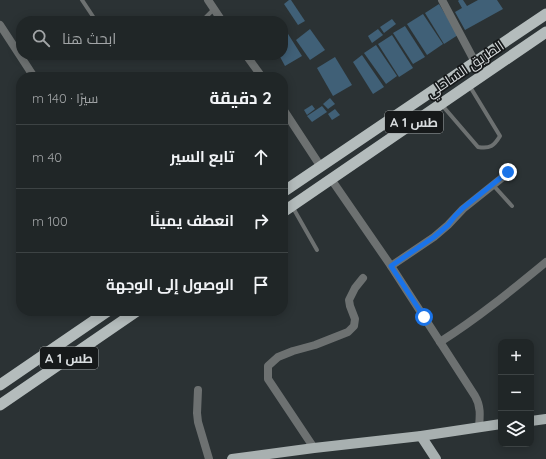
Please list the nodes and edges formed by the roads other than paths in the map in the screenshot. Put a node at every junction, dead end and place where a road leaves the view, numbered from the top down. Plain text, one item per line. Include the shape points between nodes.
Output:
1 (82, 0) edge
2 (208, 0) edge
3 (442, 0) edge
4 (214, 9) junction
5 (546, 14) edge
6 (93, 16) edge
7 (207, 16) edge
8 (219, 16) edge
9 (0, 25) edge
10 (546, 32) edge
11 (16, 49) edge
12 (23, 60) edge
13 (250, 60) edge
14 (475, 62) junction
15 (31, 72) edge
16 (258, 72) edge
17 (469, 84) junction
18 (440, 104) junction
19 (288, 117) edge
20 (321, 167) junction
21 (508, 172) dead end
22 (331, 178) junction
23 (493, 185) junction
24 (288, 189) edge
25 (512, 206) dead end
26 (288, 208) edge
27 (288, 210) edge
28 (317, 250) dead end
29 (546, 262) edge
30 (391, 266) junction
31 (363, 278) dead end
32 (101, 316) edge
33 (130, 316) edge
34 (440, 342) junction
35 (0, 385) edge
36 (198, 390) dead end
37 (0, 405) edge
38 (546, 419) edge
39 (534, 420) edge
40 (498, 424) edge
41 (479, 427) junction
42 (421, 436) junction
43 (314, 448) junction
44 (209, 459) edge
45 (232, 459) edge
46 (436, 459) edge

1 - 6 lane
2 - 4 street
3 - 14 street
4 - 7 lane
4 - 8 street
5 - 14 highway, الطريق الساحلي / A 1 طس
9 - 11 street
10 - 17 highway, الطريق الساحلي / A 1 طس
12 - 15 street
13 - 16 street
14 - 20 highway, الطريق الساحلي / A 1 طس
17 - 18 highway, الطريق الساحلي / A 1 طس
17 - 18 lane via 500,136 495,144 486,148 478,147
18 - 22 highway, الطريق الساحلي / A 1 طس
19 - 20 street
20 - 24 highway, الطريق الساحلي / A 1 طس
21 - 23 street
22 - 26 highway, الطريق الساحلي / A 1 طس
22 - 30 street
23 - 25 lane
23 - 30 street via 463,208 434,237
27 - 28 lane
29 - 34 street via 493,306
30 - 34 street
31 - 43 street via 349,300 355,319 354,326 348,332 278,357 268,366 268,379
32 - 35 highway, A 1 طس
33 - 37 highway, A 1 طس
34 - 41 street via 478,402
36 - 44 street via 198,422
38 - 39 main road
40 - 41 main road
41 - 42 main road
42 - 43 main road
42 - 46 main road
43 - 45 main road

